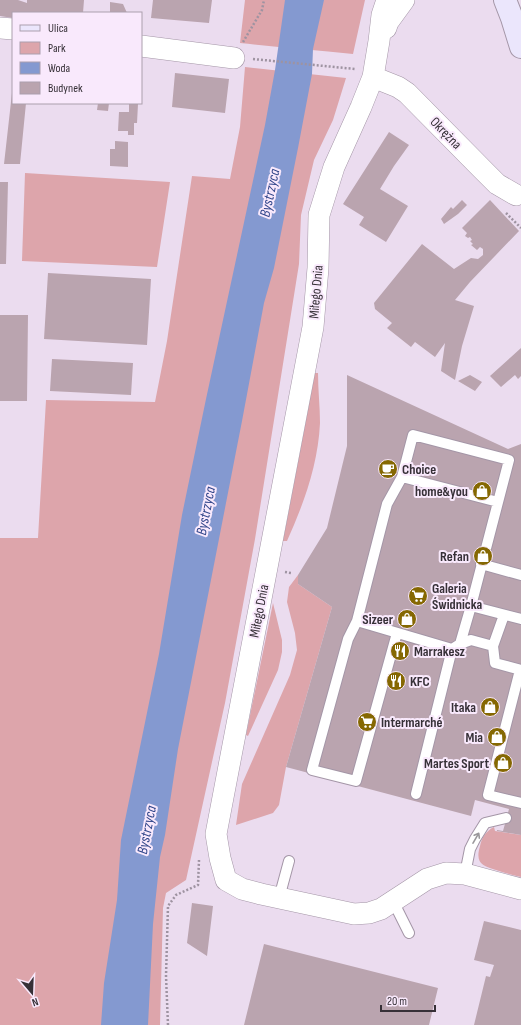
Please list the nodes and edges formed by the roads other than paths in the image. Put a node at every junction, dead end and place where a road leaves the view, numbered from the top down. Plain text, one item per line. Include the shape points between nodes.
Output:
1 (387, 0) edge
2 (404, 0) edge
3 (489, 0) edge
4 (505, 0) edge
5 (0, 28) edge
6 (12, 29) edge
7 (379, 41) junction
8 (519, 41) edge
9 (142, 46) edge
10 (234, 58) road end
11 (365, 73) junction
12 (516, 195) dead end
13 (402, 477) junction
14 (498, 502) junction
15 (481, 564) junction
16 (521, 576) edge
17 (471, 606) junction
18 (504, 615) junction
19 (521, 619) edge
20 (356, 621) junction
21 (397, 633) junction
22 (456, 646) junction
23 (493, 646) junction
24 (521, 670) edge
25 (416, 794) dead end
26 (521, 803) edge
27 (506, 818) dead end
28 (289, 861) dead end
29 (465, 874) junction
30 (521, 889) edge
31 (279, 898) junction
32 (394, 900) junction
33 (409, 933) dead end

1 - 7 street, Miłego Dnia via 382,15
2 - 7 street, Miłego Dnia via 388,22
3 - 8 street
4 - 8 street
5 - 6 street
7 - 11 street, Miłego Dnia
9 - 10 street
11 - 12 street, Okrężna via 408,93 482,169 498,184
11 - 31 street, Miłego Dnia via 361,107 334,167 319,215 313,327 216,834 226,880 242,889
13 - 14 lane
13 - 14 lane via 413,435 509,460
13 - 20 lane via 387,504
14 - 15 lane
15 - 16 lane
15 - 17 lane
17 - 18 lane
17 - 22 lane
18 - 19 lane
18 - 23 lane
20 - 21 lane
20 - 21 lane via 348,639 312,770 356,780
21 - 22 lane
22 - 23 lane via 471,640
22 - 25 lane
23 - 24 lane via 495,663
24 - 26 lane via 488,795
29 -> 27 lane via 470,849 485,823
28 - 31 lane
29 - 30 street, Miłego Dnia
29 - 32 street, Miłego Dnia via 446,873 427,879
31 - 32 street, Miłego Dnia via 354,914 381,909
32 - 33 lane

